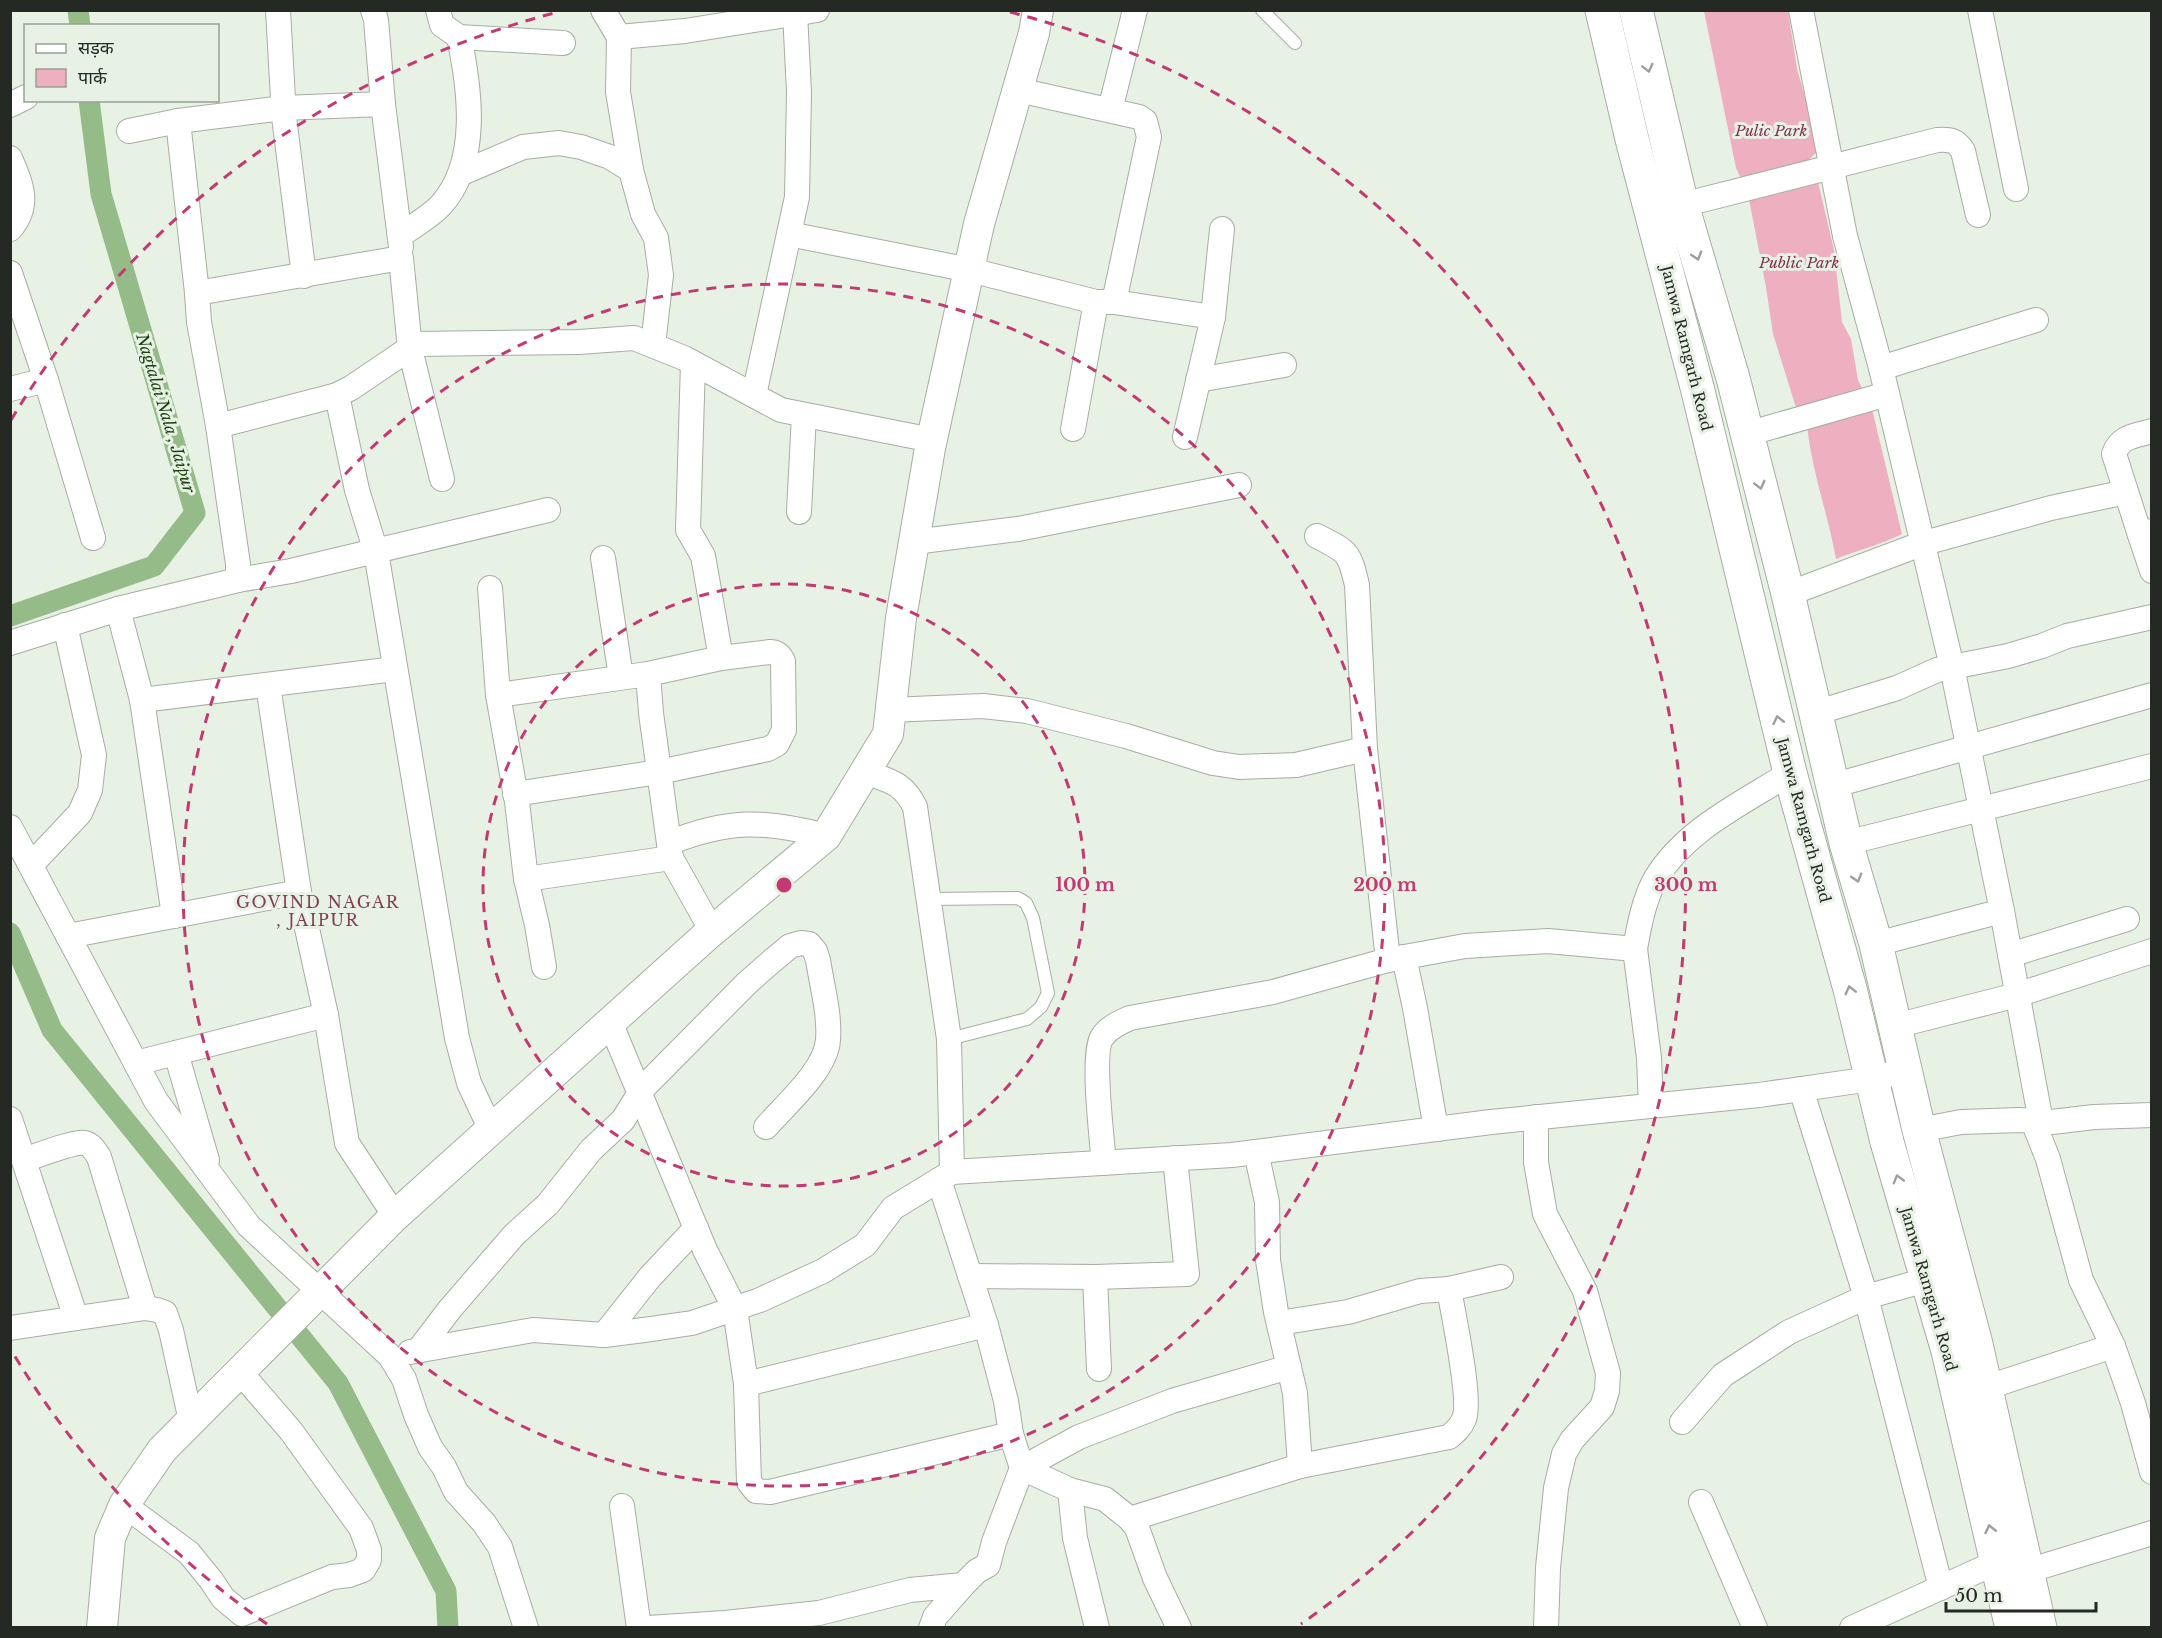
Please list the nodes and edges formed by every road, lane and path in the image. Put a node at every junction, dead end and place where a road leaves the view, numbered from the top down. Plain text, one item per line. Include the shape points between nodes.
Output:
1 (278, 10) edge
2 (373, 10) edge
3 (438, 10) edge
4 (603, 10) edge
5 (1038, 10) edge
6 (1135, 10) edge
7 (1262, 10) edge
8 (1602, 10) edge
9 (1636, 10) edge
10 (1801, 10) edge
11 (1980, 10) edge
12 (806, 12) edge
13 (741, 16) edge
14 (619, 36) junction
15 (459, 37) junction
16 (563, 43) dead end
17 (1295, 43) dead end
18 (1018, 90) junction
19 (24, 98) edge
20 (383, 104) junction
21 (10, 105) edge
22 (283, 108) junction
23 (1110, 110) junction
24 (178, 121) junction
25 (129, 131) dead end
26 (10, 158) edge
27 (1831, 166) junction
28 (631, 170) junction
29 (462, 173) junction
30 (2016, 189) dead end
31 (1682, 205) junction
32 (1978, 215) dead end
33 (1222, 229) dead end
34 (10, 230) edge
35 (789, 234) junction
36 (401, 247) junction
37 (970, 270) junction
38 (10, 273) edge
39 (304, 276) junction
40 (197, 293) junction
41 (1105, 302) junction
42 (1213, 317) junction
43 (2036, 320) dead end
44 (653, 345) junction
45 (410, 349) junction
46 (693, 363) junction
47 (1284, 365) dead end
48 (1881, 368) junction
49 (46, 380) junction
50 (1198, 380) junction
51 (10, 389) edge
52 (1887, 393) junction
53 (337, 395) junction
54 (754, 395) junction
55 (804, 415) junction
56 (218, 426) junction
57 (1073, 429) dead end
58 (2151, 431) edge
59 (1747, 434) junction
60 (1185, 437) dead end
61 (932, 440) junction
62 (442, 479) dead end
63 (1239, 485) dead end
64 (2126, 492) junction
65 (548, 510) dead end
66 (799, 512) dead end
67 (2146, 533) edge
68 (1317, 536) dead end
69 (93, 538) dead end
70 (914, 542) junction
71 (1921, 544) junction
72 (376, 552) junction
73 (603, 558) dead end
74 (2151, 571) edge
75 (238, 580) junction
76 (490, 588) dead end
77 (1788, 594) junction
78 (118, 609) junction
79 (2151, 617) edge
80 (65, 625) junction
81 (10, 643) edge
82 (721, 658) junction
83 (1952, 667) junction
84 (395, 669) junction
85 (648, 674) junction
86 (621, 677) junction
87 (268, 685) junction
88 (498, 695) junction
89 (2151, 695) edge
90 (141, 700) junction
91 (890, 710) junction
92 (1815, 713) junction
93 (1968, 746) junction
94 (1365, 749) junction
95 (2151, 766) edge
96 (659, 772) junction
97 (865, 772) junction
98 (1790, 773) junction
99 (1832, 786) junction
100 (515, 794) junction
101 (1981, 808) junction
102 (10, 827) edge
103 (826, 836) junction
104 (1846, 843) junction
105 (670, 850) junction
106 (31, 865) junction
107 (526, 879) junction
108 (299, 892) junction
109 (928, 899) junction
110 (2002, 911) junction
111 (174, 916) junction
112 (2127, 919) dead end
113 (712, 932) junction
114 (68, 936) junction
115 (1876, 944) junction
116 (1635, 949) junction
117 (2151, 951) edge
118 (2010, 954) junction
119 (1396, 959) junction
120 (544, 967) dead end
121 (2017, 995) junction
122 (326, 1015) junction
123 (610, 1022) junction
124 (1895, 1026) junction
125 (949, 1039) junction
126 (176, 1053) junction
127 (136, 1063) junction
128 (1907, 1070) junction
129 (1871, 1079) junction
130 (1802, 1089) junction
131 (640, 1093) junction
132 (1652, 1106) junction
133 (2151, 1115) edge
134 (1536, 1117) junction
135 (10, 1119) edge
136 (2037, 1121) junction
137 (765, 1127) dead end
138 (1436, 1129) junction
139 (491, 1130) junction
140 (1919, 1130) junction
141 (1256, 1152) junction
142 (1175, 1158) junction
143 (24, 1160) junction
144 (1104, 1162) junction
145 (211, 1175) junction
146 (945, 1176) junction
147 (395, 1216) junction
148 (696, 1228) junction
149 (970, 1276) junction
150 (1095, 1277) junction
151 (1501, 1277) dead end
152 (1926, 1280) junction
153 (1449, 1289) junction
154 (1866, 1297) junction
155 (311, 1300) junction
156 (145, 1308) junction
157 (735, 1309) junction
158 (76, 1318) junction
159 (1279, 1323) junction
160 (986, 1325) junction
161 (10, 1328) edge
162 (604, 1335) junction
163 (2113, 1346) junction
164 (418, 1351) junction
165 (390, 1356) junction
166 (250, 1362) junction
167 (1289, 1367) junction
168 (1099, 1369) dead end
169 (746, 1384) junction
170 (1985, 1388) junction
171 (2142, 1401) edge
172 (192, 1421) junction
173 (1682, 1422) dead end
174 (1011, 1434) junction
175 (1300, 1466) junction
176 (2151, 1467) edge
177 (1022, 1468) junction
178 (1070, 1490) junction
179 (1701, 1502) dead end
180 (124, 1504) junction
181 (622, 1506) dead end
182 (1130, 1519) junction
183 (2151, 1533) edge
184 (2012, 1567) junction
185 (963, 1585) junction
186 (1941, 1588) junction
187 (245, 1621) edge
188 (102, 1628) edge
189 (526, 1628) edge
190 (639, 1628) edge
191 (648, 1628) edge
192 (931, 1628) edge
193 (1097, 1628) edge
194 (1179, 1628) edge
195 (1546, 1628) edge
196 (1755, 1628) edge
197 (1852, 1628) edge
198 (2012, 1628) edge
199 (2040, 1628) edge

1 - 22 street
2 - 20 street
3 - 15 street via 442,26
4 - 14 street
5 - 18 street
6 - 23 street
7 - 17 lane
98 -> 8 highway, Jamwa Ramgarh Road
9 -> 31 highway, Jamwa Ramgarh Road
10 - 27 street
11 - 30 street
12 - 13 street
12 - 35 street via 799,92 797,197
13 - 14 street via 685,31
14 - 28 street via 618,92
15 - 16 street
15 - 29 street via 466,69 469,122
18 - 23 street
18 - 37 street
19 - 21 street
20 - 22 street
20 - 36 street
22 - 24 street
22 - 39 street
23 - 41 street via 1145,121 1149,137
24 - 25 street
24 - 40 street
26 - 34 street via 23,200 21,216
27 - 31 street
27 - 32 street via 1948,139 1957,142 1963,151
27 - 48 street via 1845,236
28 - 29 street via 610,157 559,144 523,147
28 - 44 street via 643,214 656,238 662,275
29 - 36 street via 441,205
31 -> 59 highway, Jamwa Ramgarh Road
33 - 42 street
35 - 37 street
35 - 54 street
36 - 39 street
36 - 45 street
37 - 41 street
37 - 61 street
38 - 49 street
39 - 40 street
40 - 56 street
41 - 42 street
41 - 57 street
42 - 50 street
43 - 48 street
44 - 45 street via 634,338 417,344
44 - 46 street
45 - 53 street
45 - 62 street
46 - 54 street
46 - 82 street via 688,530 703,556
47 - 50 street
48 - 52 street
49 - 51 street
49 - 69 street
50 - 60 street
52 - 59 street
52 - 71 street
53 - 56 street
53 - 72 street via 357,490
54 - 55 street via 781,410
55 - 61 street
55 - 66 street
56 - 75 street
58 - 64 street via 2126,438 2117,445 2114,454
59 -> 77 highway, Jamwa Ramgarh Road
61 - 70 street
63 - 70 street via 1018,529
64 - 67 street
64 - 71 street
65 - 72 street
67 - 74 street
68 - 94 street via 1347,553 1357,585
70 - 91 street
71 - 77 street
71 - 83 street
72 - 75 street
72 - 84 street
73 - 86 street
75 - 78 street
76 - 88 street
77 - 92 highway, Jamwa Ramgarh Road
78 - 80 street
78 - 90 street
79 - 83 street
80 - 81 street
80 - 106 street via 94,755 90,790 80,813
82 - 85 street
82 - 96 street via 770,652 780,656 784,730 781,738 768,749
83 - 92 street
83 - 93 street
84 - 87 street
84 - 139 street via 457,1038 469,1083
85 - 86 street
85 - 96 street
86 - 88 street
87 - 90 street
87 - 108 street
88 - 100 street
89 - 93 street
90 - 111 street
91 - 94 street via 983,706 1027,711 1239,767 1296,765
91 - 97 street via 888,734
92 - 99 highway, Jamwa Ramgarh Road
93 - 99 street
93 - 101 street
94 - 119 street
95 - 101 street
96 - 100 street
96 - 105 street
97 - 103 street
97 - 109 street via 902,787 915,807
98 - 116 street via 1701,829 1676,850 1655,880 1640,919
129 -> 98 highway, Jamwa Ramgarh Road
99 - 104 highway, Jamwa Ramgarh Road
100 - 107 street
101 - 104 street
101 - 110 street
102 - 106 street
103 - 105 street via 789,826 731,825 698,831
103 - 113 street
104 -> 115 highway, Jamwa Ramgarh Road
105 - 107 street
105 - 113 street
106 - 114 street
107 - 120 street
108 - 111 street
108 - 122 street
109 - 125 street
109 - 125 lane via 1018,898 1026,903 1034,918 1048,993 1028,1019
110 - 115 street
110 - 118 street
111 - 114 street
112 - 118 street
113 - 123 street
114 - 127 street
115 - 124 highway, Jamwa Ramgarh Road
116 - 119 street via 1548,941 1465,946
116 - 132 street
117 - 121 street
118 - 121 street
119 - 138 street via 1415,1008
119 - 144 street via 1273,992 1130,1017 1115,1026 1101,1037 1097,1059
121 - 124 street
121 - 136 street
122 - 126 street
122 - 147 street via 347,1143
123 - 131 street
123 - 139 street
124 - 128 highway, Jamwa Ramgarh Road
125 - 146 street
126 - 127 street
126 - 145 street
127 - 145 street via 156,1101
128 - 129 street
128 - 140 highway, Jamwa Ramgarh Road
129 - 130 street
152 -> 129 highway, Jamwa Ramgarh Road
130 - 132 street
130 - 154 street
131 - 137 street via 772,961 790,946 809,944 818,960 828,1042 812,1075
131 - 148 street
131 - 164 street via 624,1120 591,1150 548,1204 514,1235
132 - 134 street
133 - 136 street
134 - 138 street
134 - 195 street via 1536,1162 1545,1214 1585,1291 1608,1373 1602,1407 1572,1440 1558,1477
135 - 143 street
136 - 140 street via 1961,1122
136 - 163 street via 2081,1280
138 - 141 street
139 - 147 street
140 - 170 highway, Jamwa Ramgarh Road
141 - 142 street
141 - 159 street via 1267,1202 1268,1260
142 - 144 street
142 - 150 street via 1187,1274
143 - 156 street via 76,1144 92,1147 99,1156
143 - 158 street
144 - 146 street
145 - 155 street
146 - 149 street
146 - 157 street via 893,1208 865,1245 824,1271
147 - 155 street
148 - 157 street
148 - 162 street
149 - 150 street
149 - 160 street
150 - 168 street
151 - 153 street
152 - 154 street
184 -> 152 highway, Jamwa Ramgarh Road
153 - 159 street via 1420,1291 1348,1312
153 - 175 street via 1467,1409 1459,1428 1449,1437
154 - 173 street via 1789,1332 1723,1375
154 - 186 street
155 - 165 street
155 - 166 street
156 - 158 street
156 - 172 street via 165,1313
157 - 162 street via 692,1323
157 - 169 street
158 - 161 street
159 - 167 street
160 - 169 street
160 - 174 street
162 - 164 street via 533,1330
163 - 170 street
163 - 171 street
164 - 165 street
165 - 189 street via 404,1379 430,1447 456,1492 500,1547
166 - 172 street
166 - 187 street via 291,1431 360,1528 369,1560 363,1570 332,1577
167 - 175 street via 1295,1393
167 - 177 street via 1172,1401 1079,1437
169 - 174 street via 749,1482 756,1491 770,1492
170 - 184 highway, Jamwa Ramgarh Road
171 - 176 street
172 - 180 street via 162,1450
174 - 177 street
175 - 182 street
177 - 178 street
177 - 185 street via 988,1565
178 - 182 street via 1105,1499
178 - 193 street via 1075,1538
179 - 196 street
180 - 187 street via 189,1553
180 - 188 street via 110,1538
181 - 190 street
182 - 194 street
183 - 184 street
184 - 186 street
184 - 198 highway, Jamwa Ramgarh Road
184 - 199 highway, Jamwa Ramgarh Road
185 - 191 street via 910,1590 819,1613
185 - 192 street via 935,1617
186 - 197 street

